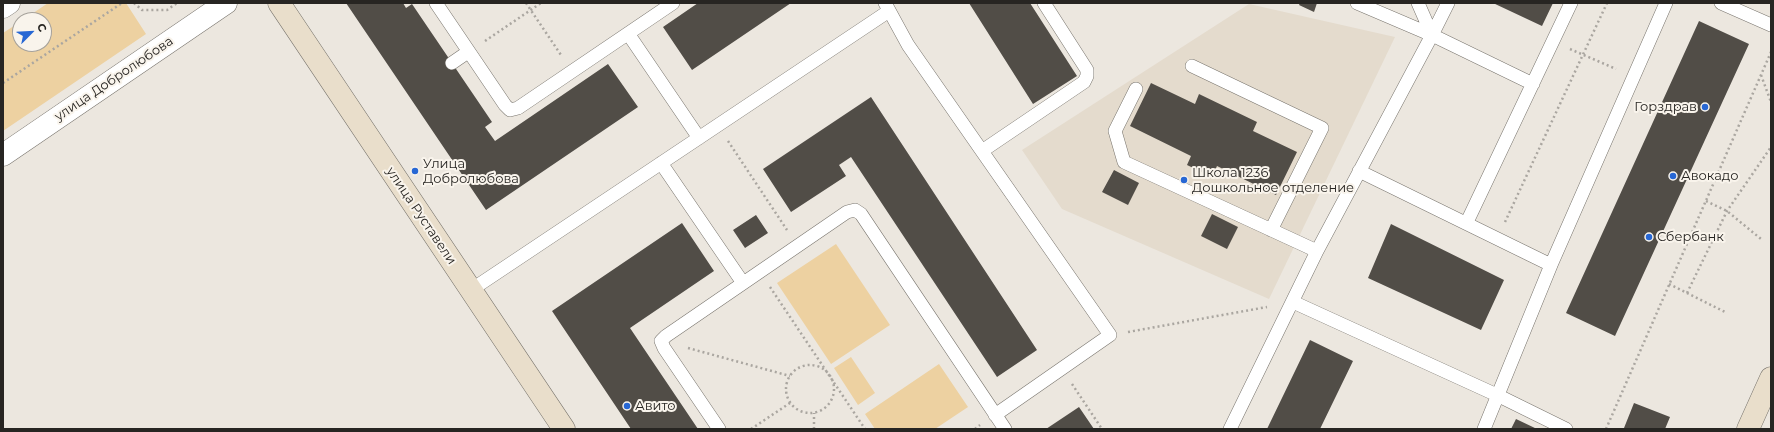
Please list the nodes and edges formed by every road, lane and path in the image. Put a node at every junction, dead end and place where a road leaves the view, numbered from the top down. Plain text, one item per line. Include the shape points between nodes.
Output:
1 (9, 3) edge
2 (122, 3) edge
3 (134, 3) edge
4 (177, 3) edge
5 (226, 3) edge
6 (279, 3) edge
7 (436, 3) edge
8 (526, 3) edge
9 (541, 3) edge
10 (673, 3) edge
11 (1044, 3) edge
12 (1357, 3) edge
13 (1418, 3) edge
14 (1448, 3) edge
15 (1571, 3) edge
16 (1607, 3) edge
17 (1666, 3) edge
18 (1721, 3) edge
19 (3, 7) edge
20 (887, 7) edge
21 (530, 10) junction
22 (1771, 25) edge
23 (629, 34) junction
24 (1432, 35) junction
25 (1553, 41) junction
26 (468, 52) junction
27 (1771, 52) edge
28 (1583, 54) junction
29 (452, 63) dead end
30 (1192, 66) dead end
31 (1617, 69) dead end
32 (572, 72) junction
33 (1761, 74) junction
34 (3, 83) edge
35 (1533, 84) junction
36 (1136, 90) dead end
37 (1771, 102) edge
38 (718, 125) junction
39 (699, 138) junction
40 (1771, 148) edge
41 (982, 151) junction
42 (3, 155) edge
43 (661, 163) junction
44 (1359, 171) junction
45 (1706, 201) junction
46 (1727, 211) junction
47 (1467, 222) junction
48 (1271, 230) junction
49 (1497, 238) junction
50 (1761, 239) dead end
51 (797, 247) junction
52 (1317, 251) junction
53 (1551, 264) junction
54 (760, 271) junction
55 (743, 283) junction
56 (1669, 284) junction
57 (471, 290) junction
58 (1687, 293) junction
59 (1293, 302) junction
60 (1726, 313) dead end
61 (1110, 335) junction
62 (661, 341) junction
63 (1061, 369) junction
64 (790, 376) junction
65 (830, 376) junction
66 (1771, 378) edge
67 (1499, 396) junction
68 (790, 403) junction
69 (814, 413) junction
70 (996, 415) junction
71 (564, 429) edge
72 (719, 429) edge
73 (751, 429) edge
74 (814, 429) edge
75 (866, 429) edge
76 (1005, 429) edge
77 (1102, 429) edge
78 (1230, 429) edge
79 (1484, 429) edge
80 (1566, 429) edge
81 (1606, 429) edge
82 (1748, 429) edge

1 - 19 street
2 - 34 path
3 - 4 path via 142,10 167,10
5 - 42 street, улица Добролюбова
6 - 57 main road, улица Руставели
7 - 26 lane
8 - 21 path
9 - 21 path
10 - 23 lane
11 - 41 lane via 1087,70 1087,76 1084,82
12 - 24 lane
13 - 24 lane
14 - 24 lane
15 - 25 lane
16 - 28 path
17 - 53 lane
18 - 22 lane
20 - 38 lane
20 - 41 lane via 908,45
21 - 26 path
21 - 32 path
23 - 32 lane
23 - 39 lane
24 - 35 lane
24 - 44 lane
25 - 28 path
25 - 35 lane
26 - 29 lane
26 - 32 lane via 510,110 518,108
27 - 33 path
28 - 31 path
28 - 49 path
30 - 48 lane via 1322,128
33 - 37 path
33 - 45 path
35 - 47 lane
36 - 48 lane via 1115,131 1124,162
38 - 39 lane
38 - 51 path
39 - 43 lane
40 - 46 path
41 - 61 lane
43 - 55 lane
43 - 57 lane
44 - 47 lane
44 - 52 lane
45 - 46 path
45 - 56 path
46 - 50 path
46 - 58 path
47 - 49 lane
48 - 52 lane
49 - 53 lane
51 - 54 lane
51 - 70 lane via 847,212 855,210 861,214
52 - 59 lane
53 - 67 lane
54 - 55 lane
54 - 65 path
55 - 62 lane
56 - 58 path
56 - 81 path
57 - 71 main road, улица Руставели
58 - 60 path
59 - 61 path
59 - 67 lane
59 - 78 lane
61 - 63 lane
62 - 64 path
62 - 72 lane
63 - 70 lane
63 - 77 path
64 - 65 path via 796,369 814,366 823,369
64 - 68 path via 786,384 786,394
65 - 69 path via 833,394 830,403
65 - 75 path
66 - 82 main road
67 - 79 lane
67 - 80 lane
68 - 69 path via 805,413
68 - 73 path
69 - 74 path
70 - 76 lane

